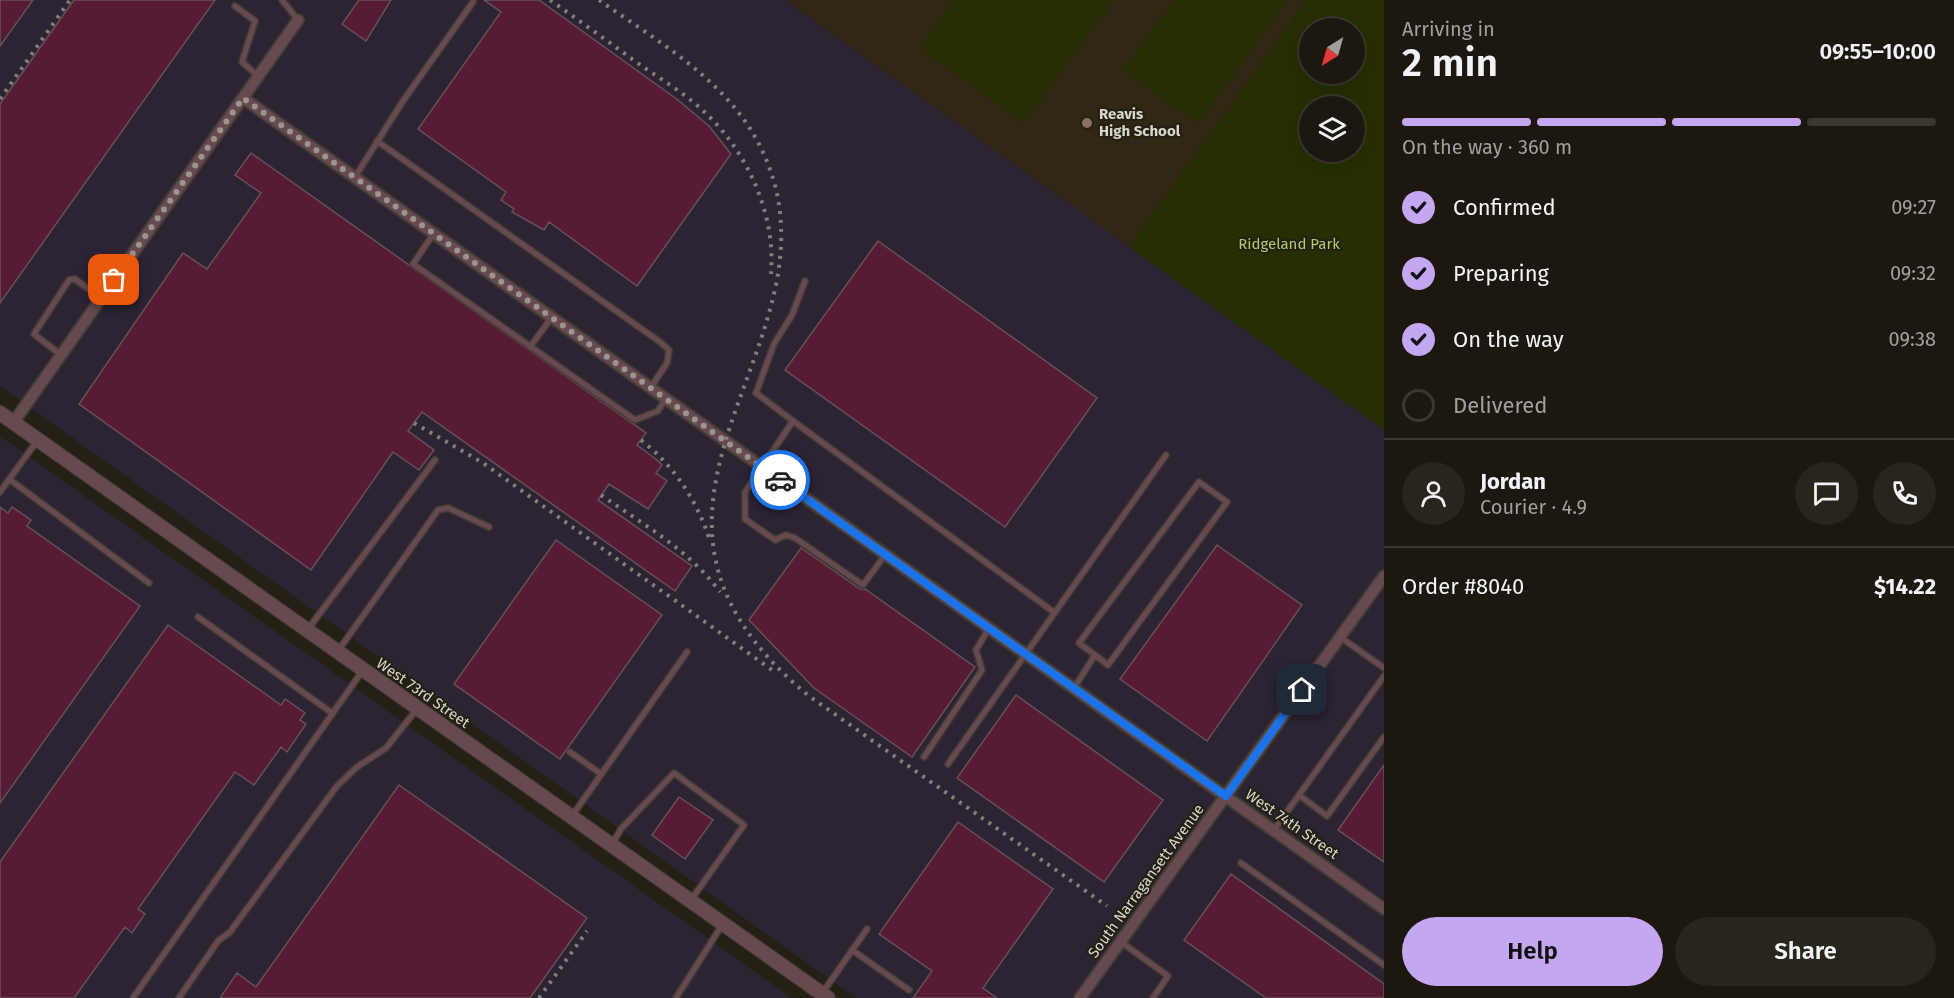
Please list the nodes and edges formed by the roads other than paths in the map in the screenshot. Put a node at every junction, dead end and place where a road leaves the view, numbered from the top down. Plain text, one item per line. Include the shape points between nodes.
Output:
1 (282, 0) edge
2 (473, 2) dead end
3 (235, 6) dead end
4 (298, 20) joint
5 (258, 76) junction
6 (243, 98) junction
7 (377, 141) junction
8 (355, 177) junction
9 (434, 233) junction
10 (805, 281) dead end
11 (101, 298) junction
12 (552, 317) junction
13 (530, 347) junction
14 (61, 356) junction
15 (651, 387) junction
16 (666, 398) junction
17 (0, 413) edge
18 (793, 421) junction
19 (13, 423) junction
20 (38, 440) junction
21 (1166, 455) dead end
22 (435, 460) dead end
23 (762, 467) junction
24 (9, 480) junction
25 (0, 492) edge
26 (489, 527) dead end
27 (885, 555) junction
28 (1384, 576) edge
29 (149, 583) dead end
30 (1055, 613) junction
31 (198, 617) dead end
32 (989, 628) junction
33 (307, 630) junction
34 (1340, 637) junction
35 (337, 652) junction
36 (687, 652) dead end
37 (1026, 654) junction
38 (1095, 655) junction
39 (1384, 668) edge
40 (363, 670) junction
41 (1384, 676) edge
42 (1074, 688) junction
43 (417, 709) junction
44 (332, 713) junction
45 (1384, 737) edge
46 (570, 752) dead end
47 (924, 757) dead end
48 (948, 764) dead end
49 (601, 774) junction
50 (1299, 795) junction
51 (1226, 796) junction
52 (571, 817) junction
53 (1274, 830) junction
54 (611, 845) junction
55 (1241, 863) dead end
56 (690, 901) junction
57 (1384, 909) edge
58 (723, 924) junction
59 (867, 929) dead end
60 (1120, 942) junction
61 (852, 950) junction
62 (1384, 965) edge
63 (909, 990) dead end
64 (825, 996) edge
65 (133, 998) edge
66 (178, 998) edge
67 (676, 998) edge
68 (1080, 998) edge
69 (1153, 998) edge

1 - 4 lane
2 - 7 lane
3 - 5 lane via 255,21 242,62
4 - 5 street
5 - 6 street
6 - 8 street, West 74th Street
6 - 11 street
7 - 8 lane
7 - 15 lane via 669,350 667,363
8 - 9 street, West 74th Street
9 - 12 street, West 74th Street
9 - 13 lane via 413,264
10 - 18 lane via 792,315 774,344 756,393
11 - 14 street
11 - 14 lane via 75,279 69,280 34,334
12 - 13 lane
12 - 15 street, West 74th Street
13 - 16 lane via 635,420 658,411
14 - 19 street
15 - 16 street, West 74th Street
16 - 23 street, West 74th Street
17 - 19 street, West 73rd Street
18 - 23 lane
18 - 30 lane
19 - 20 street, West 73rd Street
20 - 24 lane
20 - 33 street, West 73rd Street
21 - 30 lane
22 - 33 lane
23 - 27 street, West 74th Street
23 - 27 lane via 745,492 745,519 775,540 786,535 795,538 863,585
24 - 25 lane
24 - 29 lane
26 - 35 lane via 448,508 438,510
27 - 32 street, West 74th Street
28 - 34 street, South Narragansett Avenue
30 - 37 lane
31 - 44 lane
32 - 37 street, West 74th Street
32 - 47 lane via 976,650 982,670
33 - 35 street, West 73rd Street
34 - 39 lane
34 - 51 street, South Narragansett Avenue
35 - 40 street, West 73rd Street
36 - 49 lane
37 - 42 street, West 74th Street
37 - 48 lane
38 - 38 lane via 1079,643 1198,482 1227,502 1108,665
38 - 42 lane
40 - 43 street, West 73rd Street
40 - 44 lane
41 - 50 lane
42 - 51 street, West 74th Street
43 - 52 street, West 73rd Street
43 - 66 lane via 387,748 337,786
44 - 65 lane
45 - 50 lane via 1327,816
46 - 49 lane
49 - 52 lane
50 - 53 lane
51 - 53 street, West 74th Street
51 - 60 street, South Narragansett Avenue
52 - 54 street, West 73rd Street
53 - 57 street, West 74th Street
54 - 56 street, West 73rd Street
54 - 56 lane via 621,829 674,773 744,825
55 - 62 lane
56 - 58 street, West 73rd Street
58 - 64 street, West 73rd Street
58 - 67 lane
59 - 61 lane
60 - 68 street, South Narragansett Avenue
60 - 69 lane via 1168,976
61 - 63 lane
61 - 64 lane

